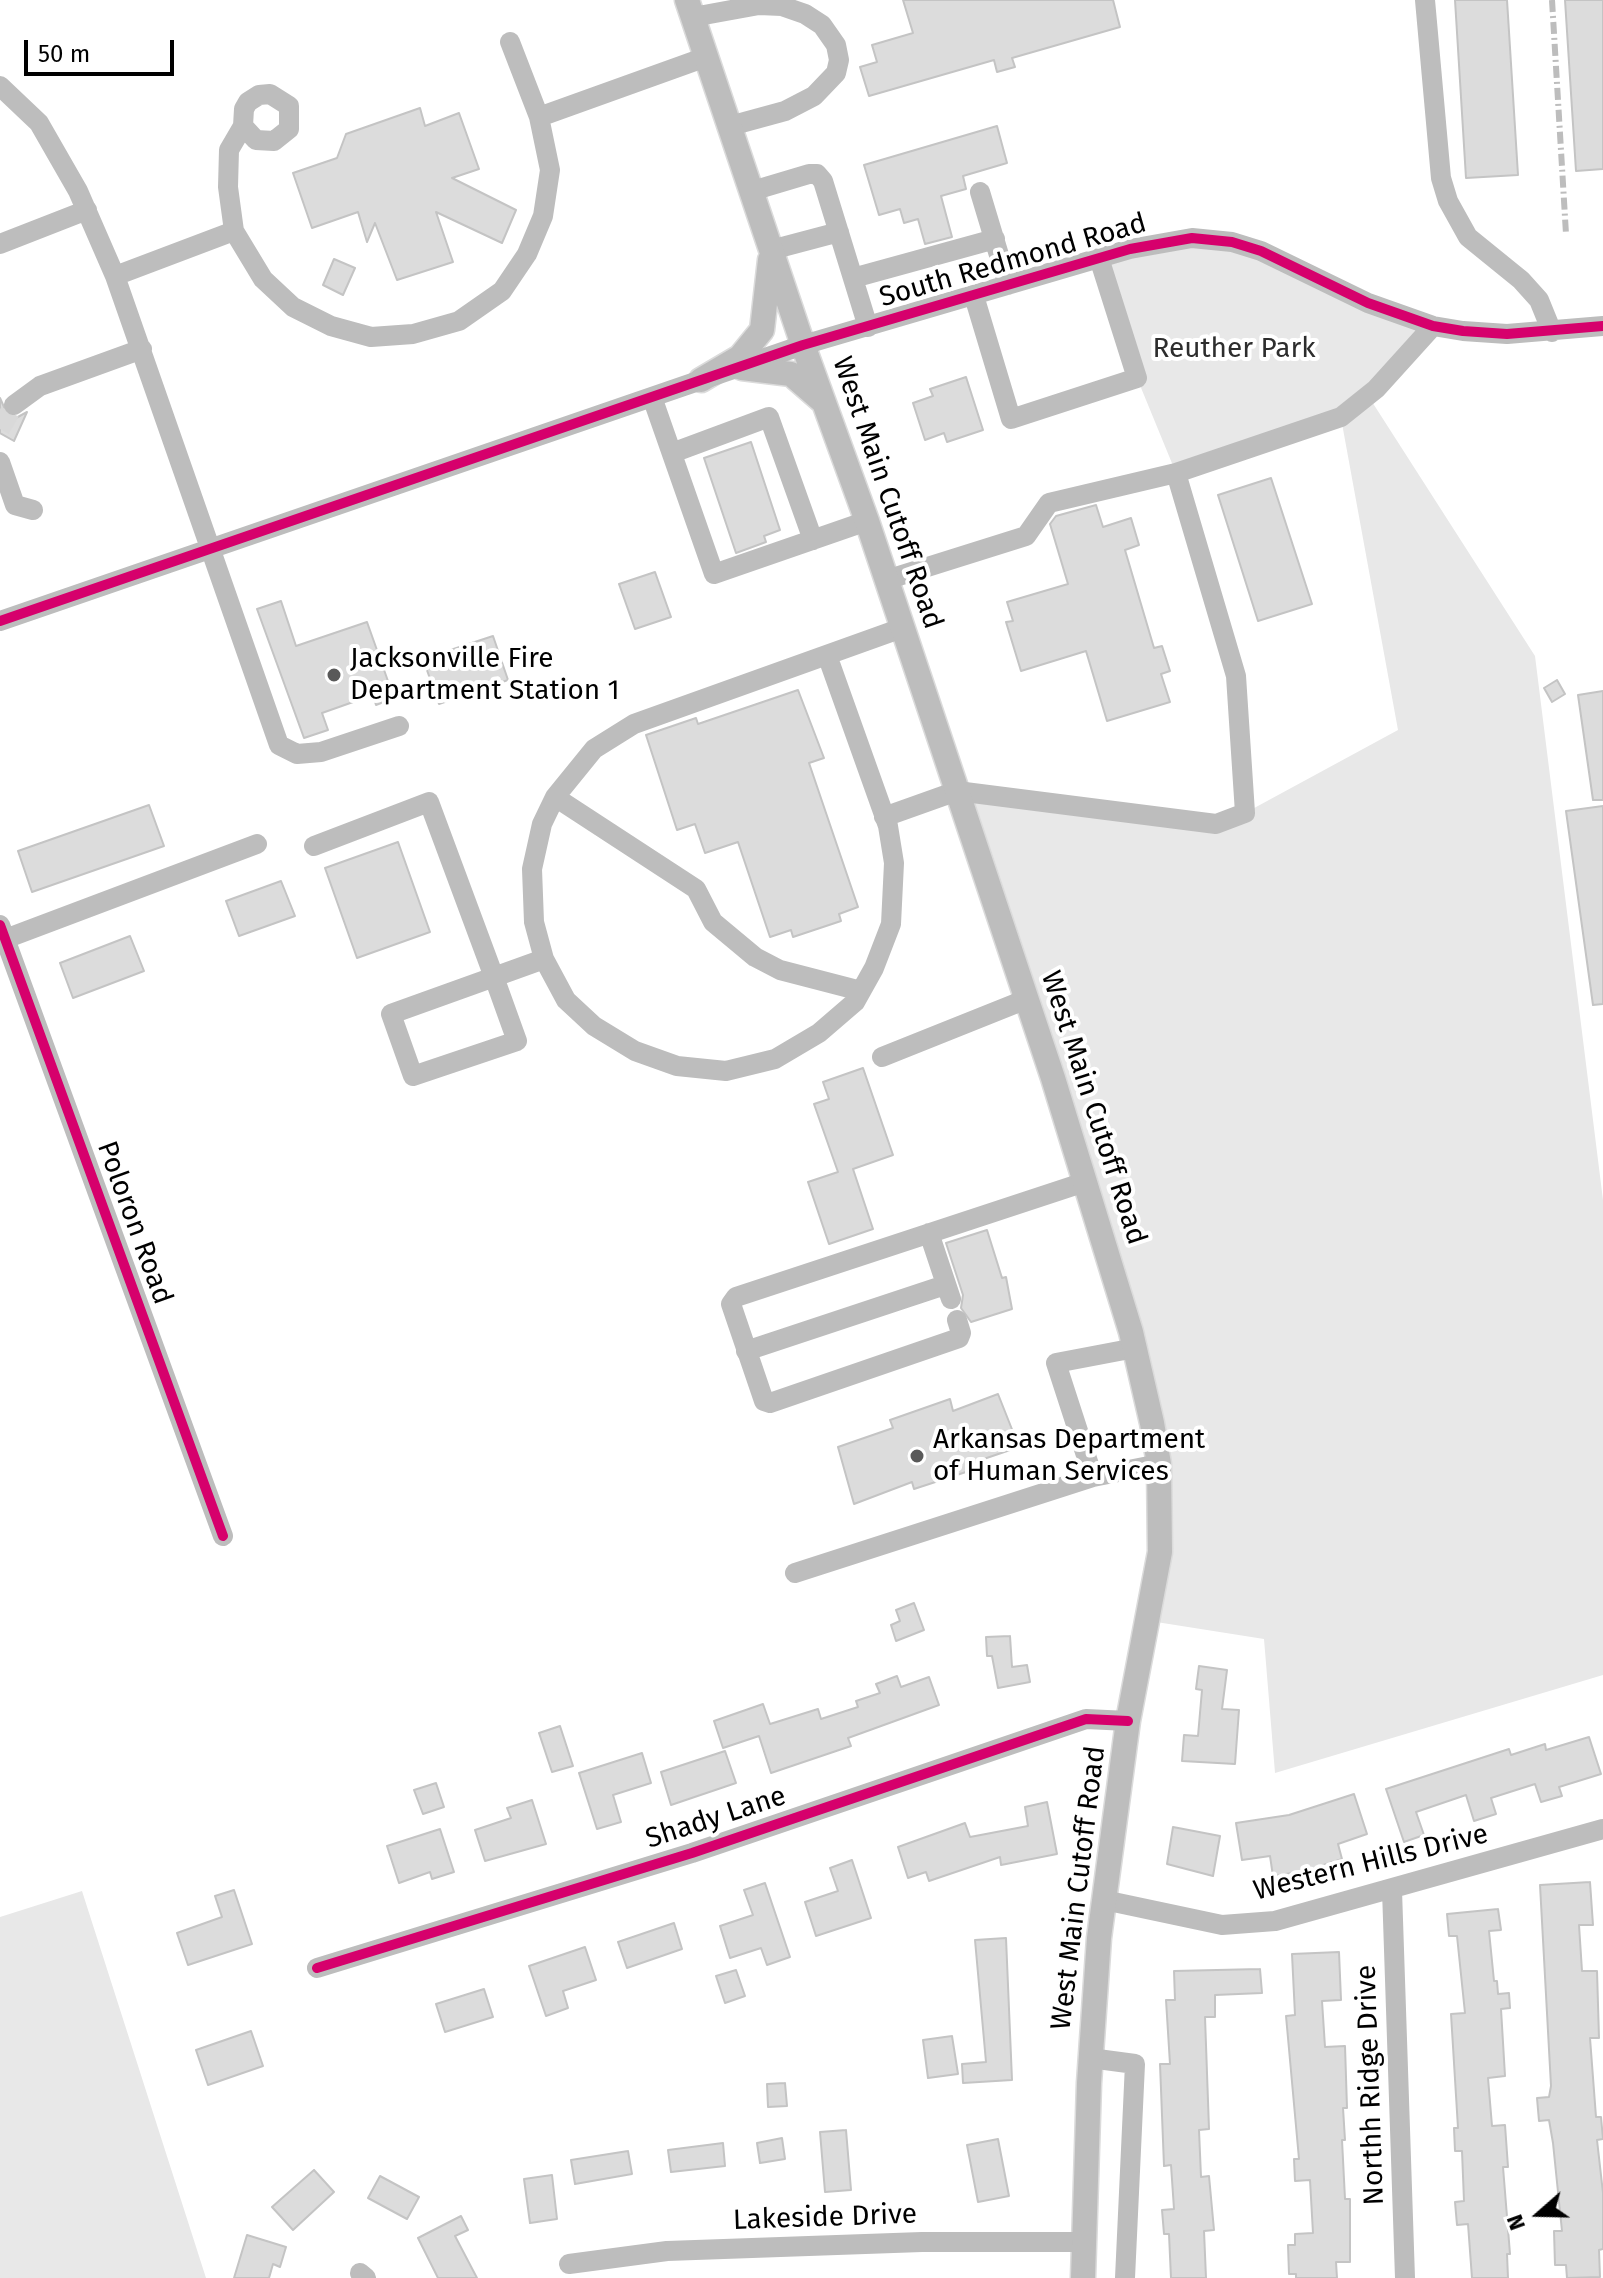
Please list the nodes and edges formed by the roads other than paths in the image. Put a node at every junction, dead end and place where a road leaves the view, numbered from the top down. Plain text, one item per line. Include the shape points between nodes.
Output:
1 (1425, 0) edge
2 (730, 6) edge
3 (690, 8) edge
4 (510, 42) dead end
5 (706, 57) junction
6 (0, 86) edge
7 (539, 117) junction
8 (243, 126) dead end
9 (730, 126) junction
10 (752, 191) junction
11 (980, 192) dead end
12 (87, 210) junction
13 (234, 231) junction
14 (839, 232) junction
15 (995, 239) junction
16 (0, 244) edge
17 (771, 250) junction
18 (1099, 258) junction
19 (115, 276) junction
20 (853, 278) junction
21 (1008, 285) junction
22 (974, 296) junction
23 (1433, 326) junction
24 (1603, 326) edge
25 (868, 327) junction
26 (1552, 332) junction
27 (803, 345) junction
28 (142, 349) junction
29 (742, 368) junction
30 (701, 380) junction
31 (652, 397) junction
32 (14, 405) tunnel mouth
33 (829, 410) junction
34 (672, 453) junction
35 (0, 462) edge
36 (1176, 473) junction
37 (33, 510) dead end
38 (867, 521) junction
39 (813, 540) junction
40 (213, 549) junction
41 (886, 580) junction
42 (0, 621) edge
43 (902, 628) junction
44 (827, 655) junction
45 (399, 726) dead end
46 (957, 791) junction
47 (555, 797) junction
48 (884, 817) junction
49 (257, 844) dead end
50 (314, 846) dead end
51 (2, 932) edge
52 (544, 959) junction
53 (494, 977) junction
54 (861, 991) junction
55 (1027, 999) junction
56 (882, 1057) dead end
57 (1085, 1182) junction
58 (929, 1233) junction
59 (957, 1320) dead end
60 (1135, 1348) junction
61 (746, 1351) junction
62 (1159, 1464) junction
63 (1093, 1477) junction
64 (223, 1536) dead end
65 (795, 1573) dead end
66 (1128, 1721) junction
67 (1603, 1829) edge
68 (1392, 1890) junction
69 (1104, 1900) junction
70 (317, 1968) dead end
71 (1090, 2058) junction
72 (1084, 2242) junction
73 (569, 2264) dead end
74 (1083, 2278) edge
75 (1125, 2278) edge
76 (1405, 2278) edge

1 - 26 street via 1441,178 1448,201 1468,237 1539,300
2 - 3 street
2 - 9 street via 782,6 805,14 822,25 839,60 836,73 814,96 785,111
3 - 5 main road, West Main Cutoff Road
4 - 7 street
5 - 7 street
5 - 9 main road, West Main Cutoff Road
6 - 12 street via 39,123
7 - 13 street via 550,170 543,216 527,254 502,291 459,321 413,334 371,337 331,326 293,307 263,279
8 - 13 street via 229,150
9 - 10 main road, West Main Cutoff Road
10 - 14 street via 817,174
10 - 17 main road, West Main Cutoff Road
11 - 15 street
12 - 16 street
12 - 19 street
13 - 19 street
14 - 17 street
14 - 20 street
15 - 20 street
15 - 21 street
17 - 27 main road, West Main Cutoff Road
17 - 30 main road via 762,330 740,357
18 - 21 street, South Redmond Road
18 - 22 street via 1137,378 1011,419
18 - 23 street, South Redmond Road via 1192,238 1232,242
19 - 28 street
20 - 25 street
21 - 22 street, South Redmond Road
22 - 25 street, South Redmond Road
23 - 26 street, South Redmond Road via 1507,334
23 - 36 street via 1376,389 1341,417
24 - 26 street, South Redmond Road
25 - 27 street, South Redmond Road
27 - 29 street, South Redmond Road
27 - 33 main road, West Main Cutoff Road
28 - 32 street via 40,386
28 - 40 street
29 - 30 street, South Redmond Road
29 - 33 main road via 791,374
30 - 31 street, South Redmond Road
31 - 34 street
31 - 40 street, South Redmond Road
33 - 38 main road, West Main Cutoff Road
34 - 39 street via 714,574
34 - 39 street via 769,417
35 - 37 street via 15,505
36 - 41 street via 1049,503 1026,536
36 - 46 street via 1236,676 1245,813 1216,824
38 - 39 street
38 - 41 main road, West Main Cutoff Road
40 - 42 street, South Redmond Road
40 - 45 street via 279,745 297,754 321,752
41 - 43 main road, West Main Cutoff Road
43 - 44 street
43 - 46 main road, West Main Cutoff Road
44 - 47 street via 634,724 594,749
44 - 48 street
46 - 48 street
46 - 55 main road, West Main Cutoff Road
47 - 52 street via 542,824 532,869 534,922
47 - 54 street via 696,889 713,922 755,957 780,970
48 - 54 street via 894,863 891,924
49 - 51 street
50 - 53 street via 429,802
51 - 64 street, Poloron Road
52 - 53 street
52 - 54 street via 566,1000 594,1026 635,1051 677,1066 726,1071 775,1059 819,1033
53 - 53 street via 391,1014 413,1076 517,1041
55 - 56 street
55 - 57 main road, West Main Cutoff Road
57 - 58 street
57 - 60 main road, West Main Cutoff Road
58 - 61 street via 736,1297 731,1304
58 - 61 street via 948,1292
59 - 61 street via 959,1338 770,1403 764,1401
60 - 62 main road, West Main Cutoff Road
60 - 63 street via 1056,1363
62 - 63 street
62 - 66 main road, West Main Cutoff Road via 1160,1552
63 - 65 street
66 - 69 main road, West Main Cutoff Road
66 - 70 street, Shady Lane via 1086,1719 692,1853
67 - 68 street, Western Hills Drive
68 - 69 street, Western Hills Drive via 1275,1921 1222,1925
68 - 76 street, Northh Ridge Drive
69 - 71 main road, West Main Cutoff Road
71 - 72 main road, West Main Cutoff Road
71 - 75 street via 1135,2064
72 - 73 street, Lakeside Drive via 667,2251
72 - 74 main road, West Main Cutoff Road

